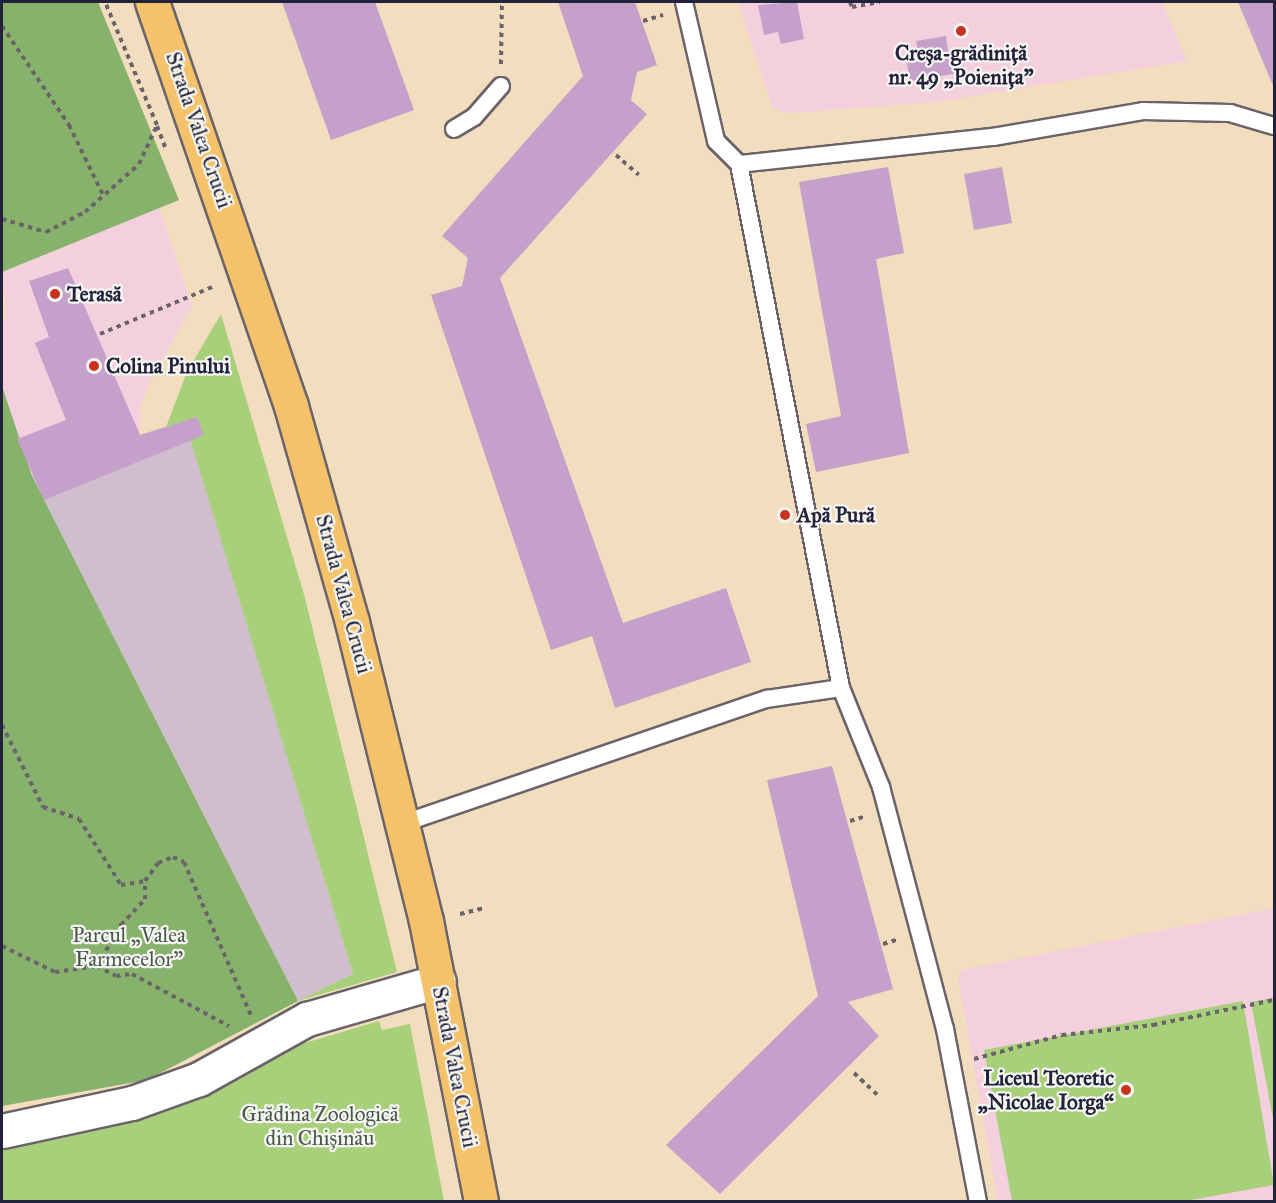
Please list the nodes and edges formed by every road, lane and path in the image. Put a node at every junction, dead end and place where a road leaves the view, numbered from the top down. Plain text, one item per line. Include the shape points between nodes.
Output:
1 (105, 2) edge
2 (152, 2) edge
3 (502, 2) edge
4 (684, 2) edge
5 (850, 2) edge
6 (880, 2) edge
7 (2, 26) edge
8 (501, 86) joint
9 (1275, 126) edge
10 (454, 129) dead end
11 (616, 155) dead end
12 (739, 164) junction
13 (639, 175) dead end
14 (104, 197) junction
15 (2, 219) edge
16 (221, 285) dead end
17 (100, 334) dead end
18 (840, 688) junction
19 (2, 725) edge
20 (404, 823) junction
21 (145, 881) junction
22 (484, 908) dead end
23 (460, 914) dead end
24 (2, 946) edge
25 (97, 966) junction
26 (439, 981) junction
27 (1275, 999) edge
28 (261, 1044) junction
29 (950, 1054) junction
30 (854, 1073) dead end
31 (880, 1096) dead end
32 (2, 1131) edge
33 (481, 1202) edge
34 (978, 1202) edge

1 - 14 path via 157,125 138,164
2 - 20 main road, Strada Valea Crucii via 291,406
3 - 8 path
4 - 12 lane via 716,141
5 - 6 path via 852,8
7 - 14 path via 69,125
8 - 10 lane via 474,117
9 - 12 lane via 1230,113 1143,111 993,137
11 - 13 path
12 - 18 lane
14 - 15 path via 46,232
16 - 17 path
18 - 20 lane via 767,699
18 - 29 lane via 881,787
19 - 21 path via 43,807 79,819 121,885
20 - 26 main road, Strada Valea Crucii
21 - 25 path via 145,900 121,925
21 - 28 path via 158,863 173,857 184,862 244,993
22 - 23 path
24 - 25 path via 55,972
25 - 28 path via 116,976 132,974
26 - 28 street via 307,1019
26 - 33 main road, Strada Valea Crucii
27 - 29 path via 1153,1025 1062,1035 990,1058
28 - 32 street via 199,1079 132,1103
29 - 34 lane
30 - 31 path

